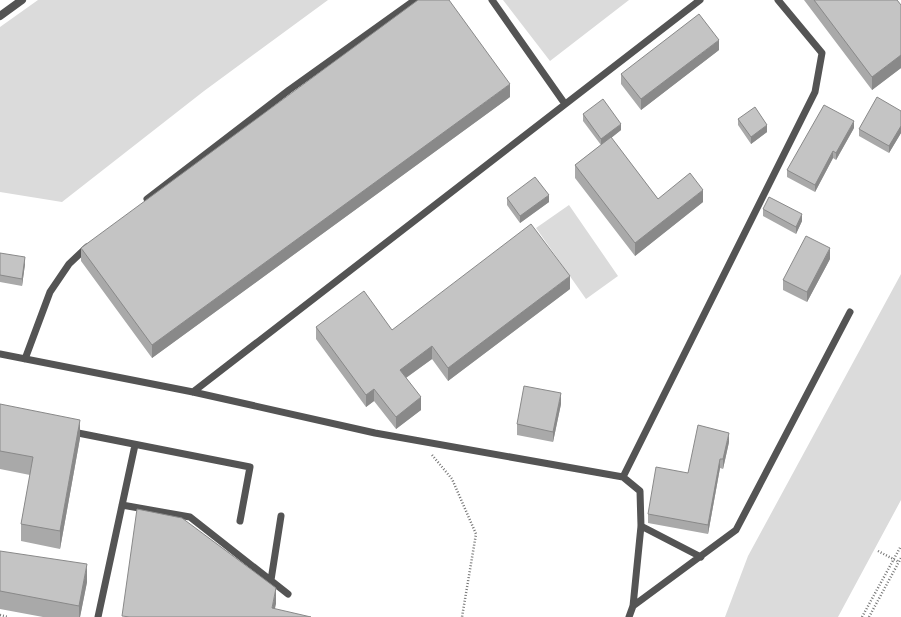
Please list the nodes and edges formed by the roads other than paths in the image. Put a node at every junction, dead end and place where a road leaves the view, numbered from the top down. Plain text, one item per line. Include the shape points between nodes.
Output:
1 (22, 0) edge
2 (415, 0) edge
3 (492, 0) edge
4 (700, 0) edge
5 (778, 0) edge
6 (0, 16) edge
7 (565, 104) junction
8 (140, 205) edge
9 (92, 244) edge
10 (850, 312) dead end
11 (0, 354) edge
12 (25, 359) junction
13 (193, 392) junction
14 (67, 431) edge
15 (135, 445) junction
16 (623, 477) junction
17 (122, 505) junction
18 (281, 516) dead end
19 (240, 521) dead end
20 (641, 526) junction
21 (701, 557) junction
22 (271, 580) junction
23 (288, 594) dead end
24 (633, 606) junction
25 (98, 617) edge
26 (629, 617) edge

1 - 6 street
2 - 8 lane via 289,90
3 - 7 lane
4 - 7 lane
5 - 16 lane via 822,53 815,92
7 - 13 lane
9 - 12 lane via 69,264 50,292
10 - 21 lane via 736,530
11 - 12 lane
12 - 13 lane
13 - 16 lane via 375,433
14 - 15 lane
15 - 17 lane
15 - 19 lane via 250,467
16 - 20 lane via 640,491
17 - 22 lane via 190,517
17 - 25 lane
18 - 22 lane
20 - 21 lane
20 - 24 lane
21 - 24 lane
22 - 23 lane
24 - 26 lane

